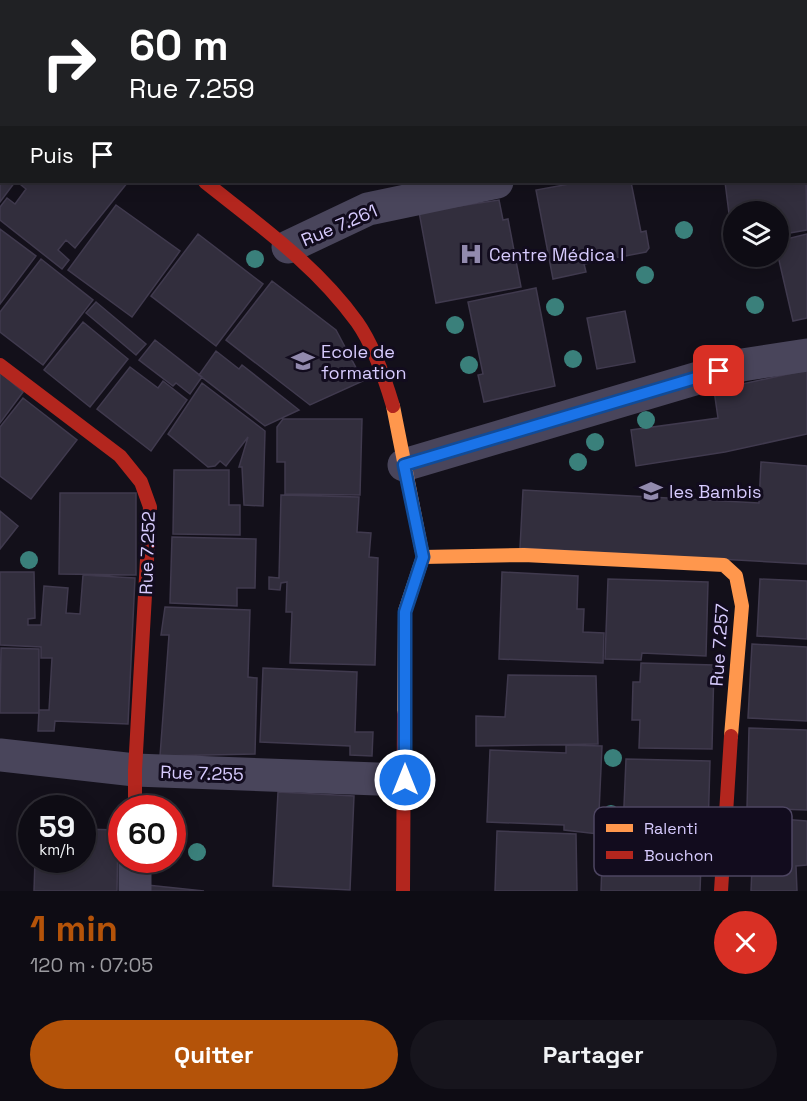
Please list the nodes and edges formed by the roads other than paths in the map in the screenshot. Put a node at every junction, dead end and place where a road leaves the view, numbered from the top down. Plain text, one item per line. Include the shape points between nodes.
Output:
1 (206, 183) edge
2 (492, 183) edge
3 (288, 247) junction
4 (807, 355) edge
5 (0, 365) edge
6 (404, 465) junction
7 (423, 557) junction
8 (0, 755) edge
9 (135, 770) junction
10 (405, 780) junction
11 (135, 795) edge
12 (727, 807) edge
13 (135, 873) edge
14 (723, 876) edge
15 (135, 891) edge
16 (403, 891) edge
17 (722, 891) edge

1 - 3 street
2 - 3 street, Rue 7.261 via 368,209
3 - 6 street via 329,287 358,324 393,405
4 - 6 street via 742,365
5 - 9 street, Rue 7.252 via 120,456 141,482 150,507
6 - 7 street
7 - 10 street via 405,612
7 - 12 street, Rue 7.257 via 524,555 724,565 736,576 742,606
8 - 9 street, Rue 7.255
9 - 10 street, Rue 7.255
9 - 11 street, Rue 7.252
10 - 16 street
13 - 15 street
14 - 17 street, Rue 7.257

